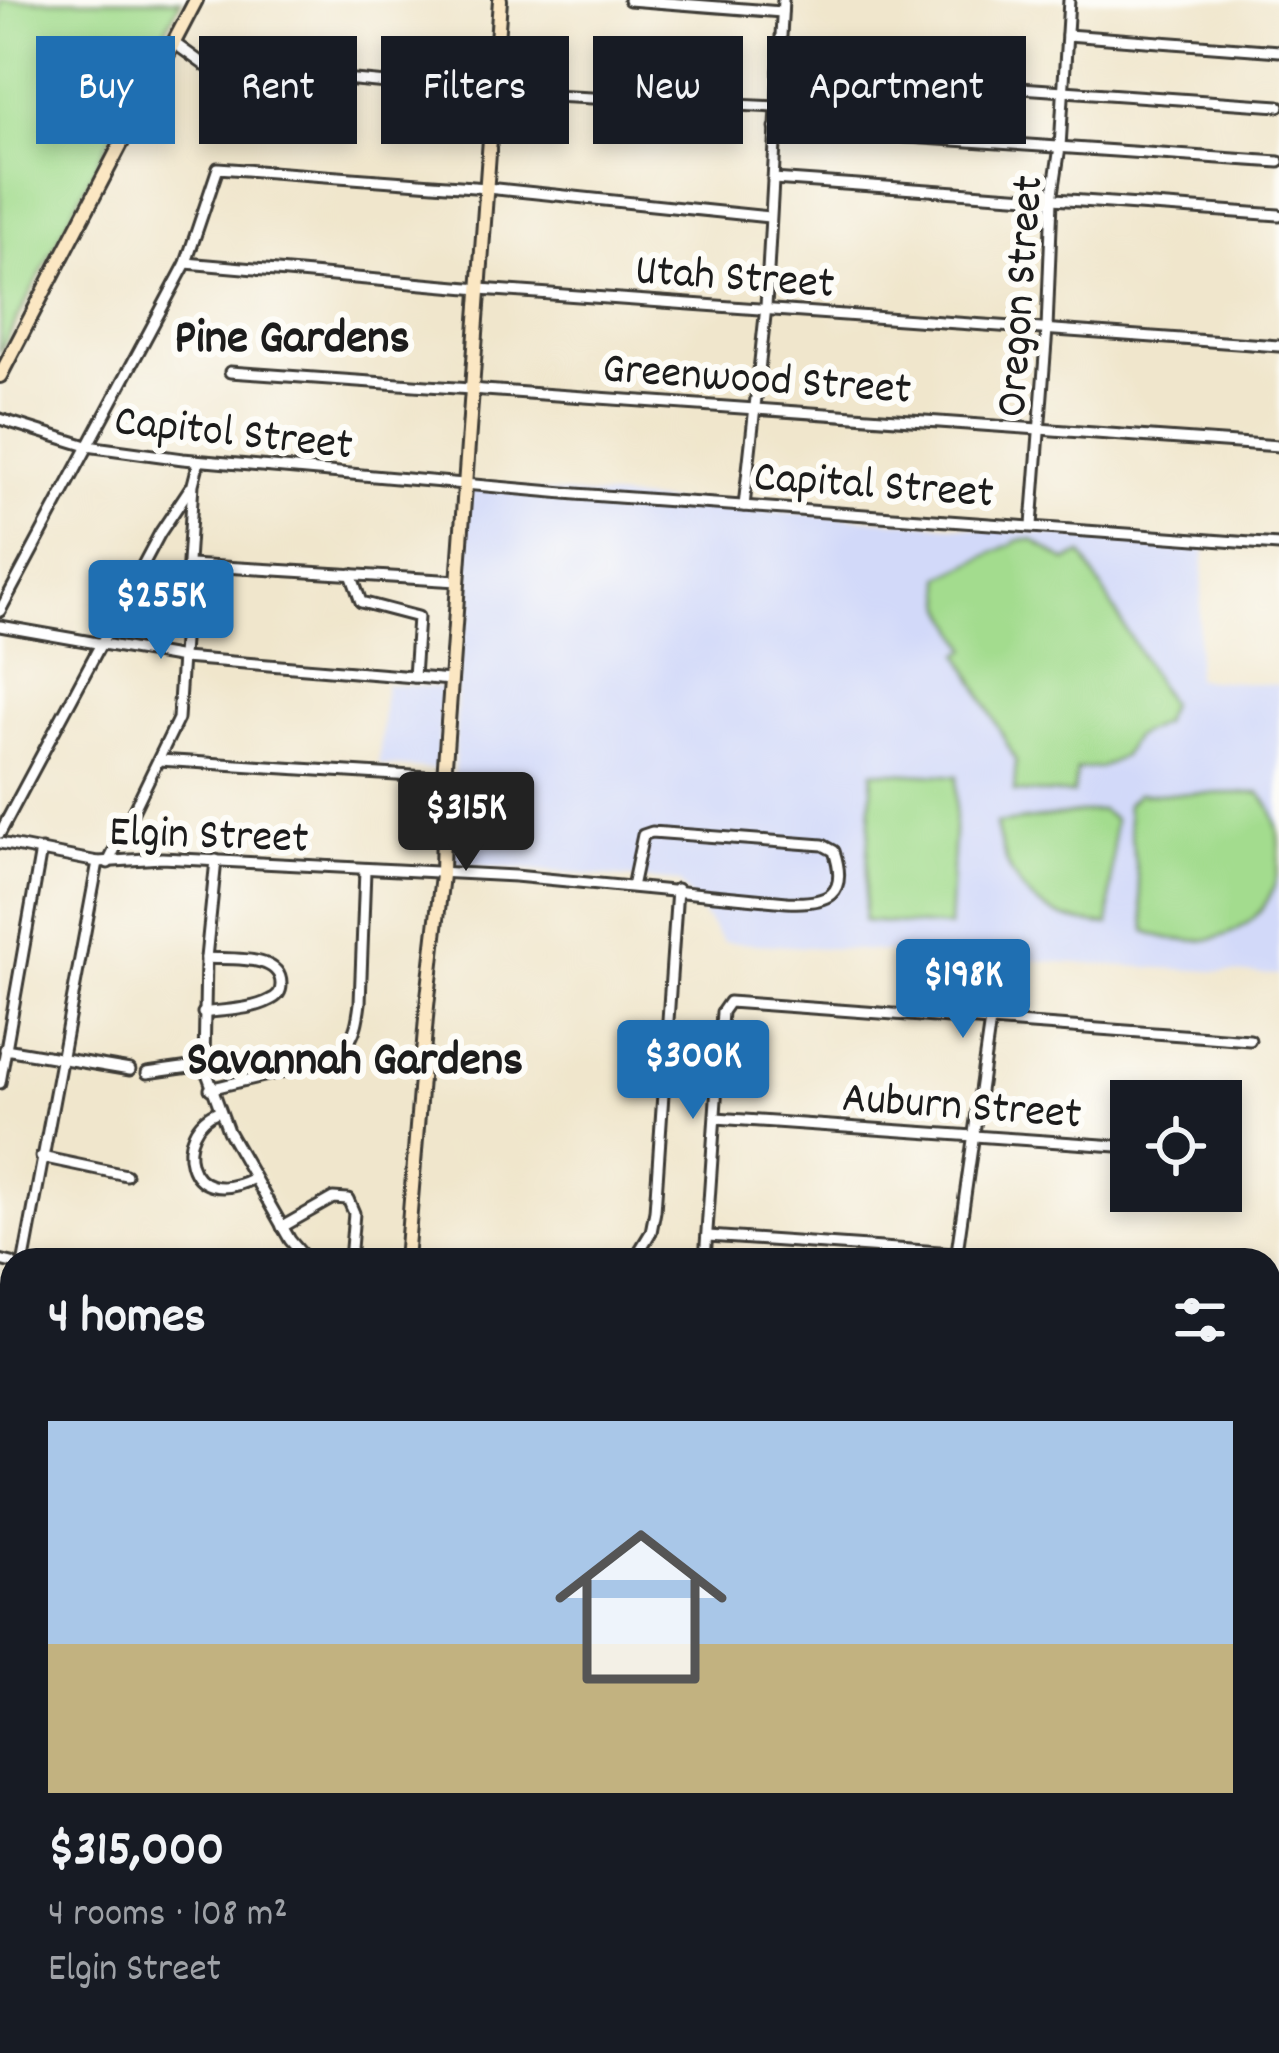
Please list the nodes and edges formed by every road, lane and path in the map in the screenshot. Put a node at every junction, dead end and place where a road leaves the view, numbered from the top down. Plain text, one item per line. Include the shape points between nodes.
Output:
1 (196, 0) edge
2 (500, 0) edge
3 (629, 0) edge
4 (1070, 0) edge
5 (782, 6) edge
6 (1067, 35) junction
7 (497, 36) edge
8 (781, 36) edge
9 (175, 42) edge
10 (175, 45) edge
11 (1279, 51) edge
12 (381, 83) edge
13 (1026, 88) edge
14 (1064, 91) junction
15 (569, 97) edge
16 (1279, 106) edge
17 (767, 107) edge
18 (122, 144) edge
19 (489, 144) edge
20 (775, 144) edge
21 (1015, 144) edge
22 (1060, 147) junction
23 (1279, 162) edge
24 (772, 179) junction
25 (487, 188) junction
26 (1052, 200) junction
27 (1279, 215) edge
28 (769, 217) junction
29 (186, 263) junction
30 (480, 289) junction
31 (766, 307) junction
32 (1047, 329) junction
33 (1279, 346) edge
34 (230, 372) dead end
35 (0, 376) edge
36 (470, 386) junction
37 (756, 408) junction
38 (0, 419) edge
39 (1041, 429) junction
40 (87, 446) junction
41 (1279, 446) edge
42 (199, 461) junction
43 (193, 484) junction
44 (464, 484) junction
45 (744, 506) junction
46 (1032, 525) junction
47 (1279, 545) edge
48 (190, 565) junction
49 (351, 574) junction
50 (458, 581) junction
51 (0, 611) edge
52 (0, 626) edge
53 (101, 645) junction
54 (183, 658) junction
55 (414, 676) junction
56 (452, 680) junction
57 (159, 760) junction
58 (444, 778) junction
59 (0, 833) edge
60 (0, 843) edge
61 (41, 850) junction
62 (216, 860) junction
63 (103, 863) junction
64 (365, 870) junction
65 (442, 874) junction
66 (632, 887) junction
67 (677, 889) junction
68 (206, 958) junction
69 (203, 1013) junction
70 (990, 1021) junction
71 (1250, 1040) dead end
72 (3, 1049) edge
73 (59, 1059) junction
74 (204, 1065) junction
75 (130, 1070) dead end
76 (146, 1073) dead end
77 (0, 1083) edge
78 (210, 1089) junction
79 (219, 1111) junction
80 (716, 1118) junction
81 (974, 1136) junction
82 (1110, 1146) edge
83 (41, 1157) junction
84 (126, 1175) dead end
85 (254, 1178) junction
86 (282, 1227) junction
87 (708, 1236) junction
88 (26, 1248) edge
89 (298, 1248) edge
90 (351, 1248) edge
91 (407, 1248) edge
92 (642, 1248) edge
93 (706, 1248) edge
94 (850, 1248) edge
95 (957, 1248) edge

1 - 9 main road
2 - 7 main road
3 - 5 street
4 - 6 street, Oregon Street
5 - 8 street
6 - 11 street
6 - 14 street, Oregon Street
10 - 12 street via 206,66
13 - 14 street
14 - 16 street
14 - 22 street, Oregon Street
15 - 17 street
18 - 35 main road
19 - 25 main road
20 - 24 street
21 - 22 street
22 - 23 street
22 - 26 street, Oregon Street
24 - 26 street
24 - 28 street
25 - 28 street
25 - 29 street via 218,168
25 - 30 main road
26 - 27 street
26 - 32 street, Oregon Street
28 - 31 street
29 - 30 street, Utah Street
29 - 40 street
30 - 31 street, Utah Street
30 - 36 main road
31 - 32 street, Utah Street
31 - 37 street
32 - 33 street, Utah Street
32 - 39 street, Oregon Street
34 - 36 street, Greenwood Street
36 - 37 street, Greenwood Street
36 - 44 main road
37 - 39 street, Greenwood Street
37 - 45 street
38 - 40 street, Capitol Street
39 - 41 street, Greenwood Street
39 - 46 street, Oregon Street
40 - 42 street, Capitol Street
40 - 51 street
42 - 43 street
42 - 44 street, Capitol Street
43 - 48 street
43 - 53 street
44 - 45 street, Capital Street
44 - 50 main road
45 - 46 street, Capital Street
46 - 47 street, Capital Street
48 - 49 street
48 - 54 street
49 - 50 street
49 - 55 street via 361,602 418,616
50 - 56 main road
52 - 53 street
53 - 54 street
53 - 59 street
54 - 55 street
54 - 57 street via 178,719
55 - 56 street
56 - 58 main road
57 - 58 street
57 - 63 street
58 - 65 main road
60 - 61 street, Elgin Street
61 - 63 street, Elgin Street
61 - 72 street
62 - 63 street, Elgin Street
62 - 64 street, Elgin Street
62 - 68 street
63 - 73 street
64 - 65 street, Elgin Street
64 - 78 street via 360,1003 350,1040 333,1057
65 - 66 street, Elgin Street
65 - 91 main road
66 - 67 street, Elgin Street
66 - 67 street, Elgin Street via 638,845 652,832 823,845 839,866 838,886 816,903
67 - 92 street via 655,1211
68 - 69 street
68 - 69 street via 264,963 281,988 271,1000
69 - 74 street
70 - 71 street
70 - 80 street via 729,1002
70 - 81 street
72 - 73 street
72 - 77 street
73 - 75 street
73 - 83 street
74 - 76 street
74 - 78 street
78 - 79 street
79 - 85 street
79 - 85 street via 195,1129 196,1179 231,1188
80 - 81 street, Auburn Street
80 - 87 street
81 - 82 street, Auburn Street
81 - 95 street
83 - 84 street
83 - 88 street
85 - 86 street
86 - 89 street
86 - 90 street via 333,1198 348,1199
87 - 93 street
87 - 94 street

